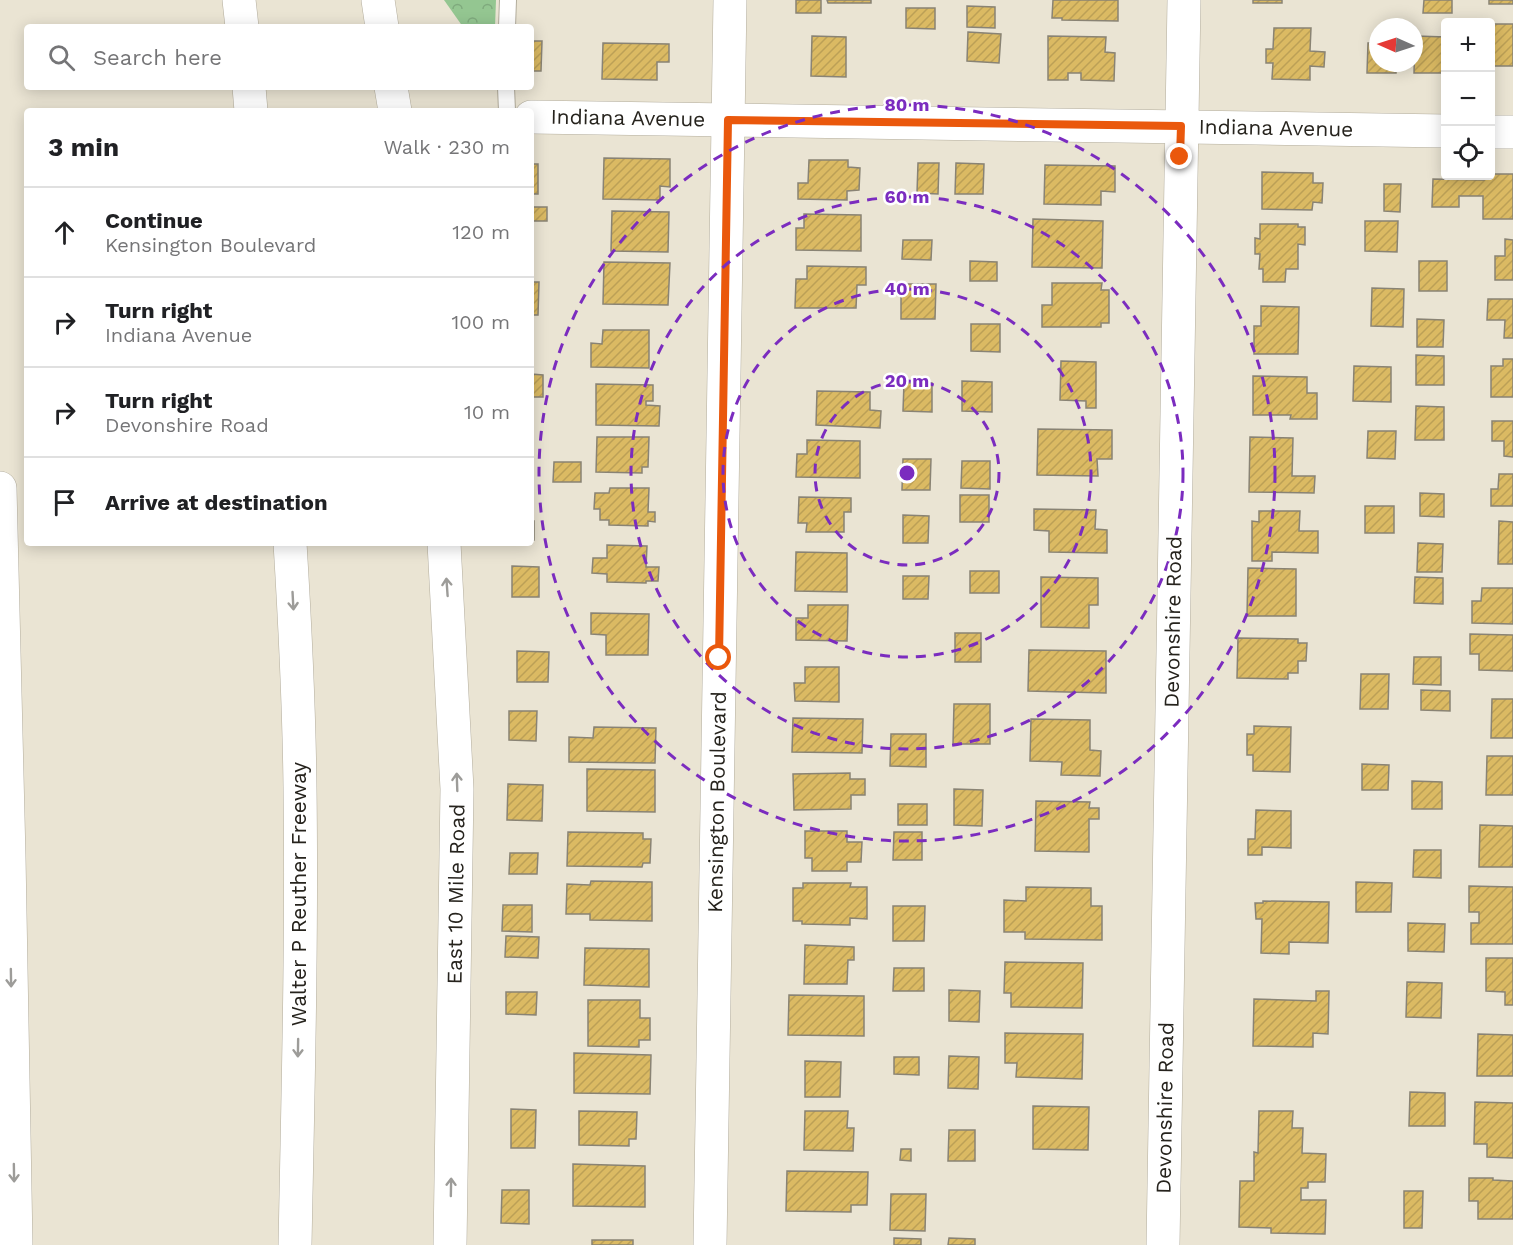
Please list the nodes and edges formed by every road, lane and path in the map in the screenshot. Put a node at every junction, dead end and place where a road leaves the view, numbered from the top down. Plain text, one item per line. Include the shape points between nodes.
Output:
1 (239, 0) edge
2 (378, 0) edge
3 (508, 0) edge
4 (730, 0) edge
5 (1184, 0) edge
6 (242, 24) edge
7 (382, 24) edge
8 (507, 24) edge
9 (249, 90) edge
10 (391, 90) edge
11 (506, 90) edge
12 (251, 108) edge
13 (394, 108) edge
14 (507, 108) edge
15 (534, 117) edge
16 (728, 120) junction
17 (1181, 126) junction
18 (1441, 131) edge
19 (1495, 132) edge
20 (1513, 132) edge
21 (0, 488) edge
22 (0, 500) edge
23 (290, 546) edge
24 (444, 546) edge
25 (16, 1245) edge
26 (295, 1245) edge
27 (450, 1245) edge
28 (710, 1245) edge
29 (1162, 1245) edge

1 - 6 main road
2 - 7 main road
3 - 8 lane
4 - 16 main road, Kensington Boulevard
5 - 17 main road, Devonshire Road
9 - 12 main road
10 - 13 main road
11 - 14 lane
15 - 16 main road, Indiana Avenue
16 - 17 main road, Indiana Avenue
16 - 28 main road, Kensington Boulevard
17 - 18 main road, Indiana Avenue
17 - 29 main road, Devonshire Road
19 - 20 main road
21 - 22 main road
22 -> 25 main road
23 -> 26 main road, Walter P Reuther Freeway via 300,787
27 -> 24 main road, East 10 Mile Road via 457,789

